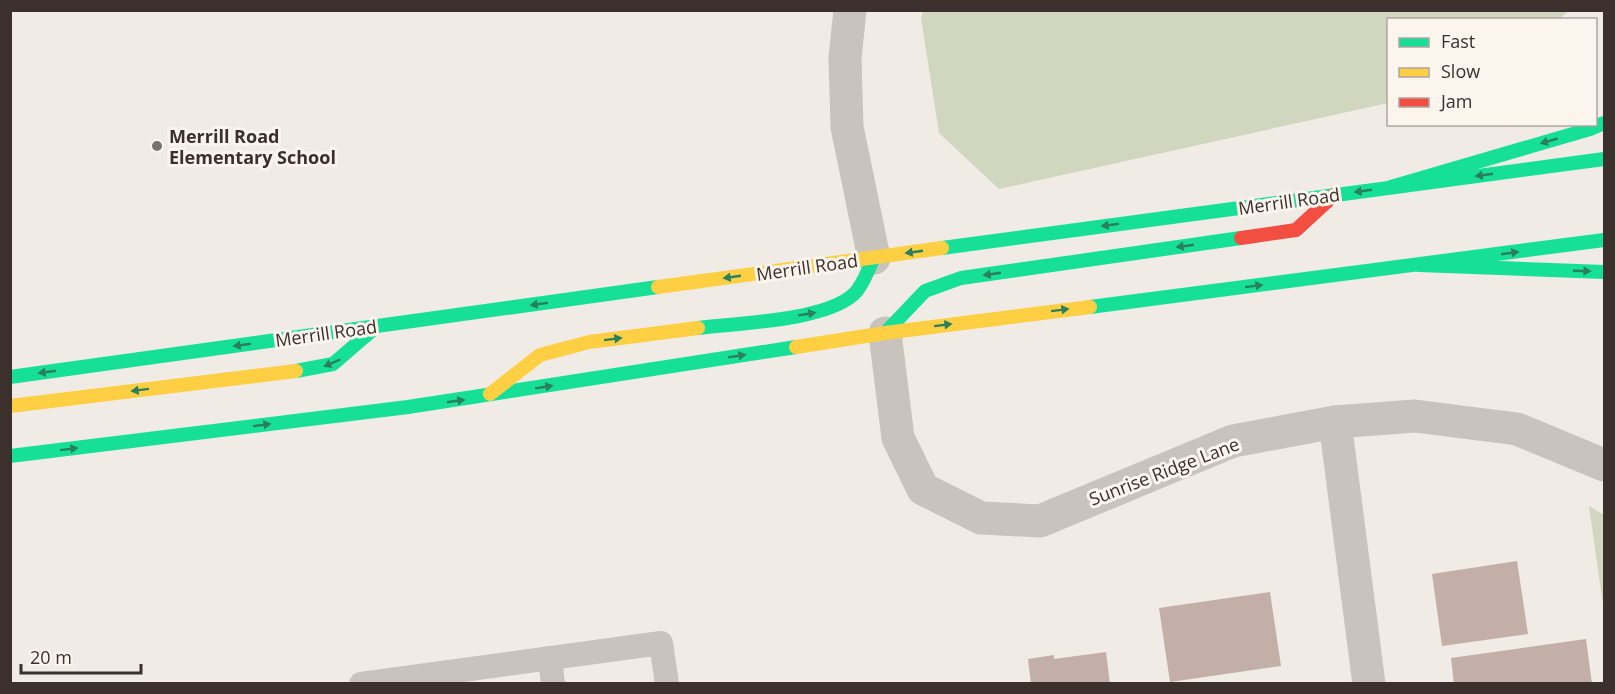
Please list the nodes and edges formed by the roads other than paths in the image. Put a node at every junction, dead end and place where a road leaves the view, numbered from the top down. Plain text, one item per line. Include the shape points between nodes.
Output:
1 (850, 10) edge
2 (1605, 123) edge
3 (1605, 159) edge
4 (1391, 187) junction
5 (1334, 195) junction
6 (1605, 240) edge
7 (874, 258) junction
8 (1419, 265) junction
9 (1605, 272) edge
10 (377, 326) junction
11 (885, 333) junction
12 (10, 376) edge
13 (487, 396) junction
14 (10, 406) edge
15 (1335, 422) junction
16 (10, 456) edge
17 (1605, 465) edge
18 (550, 658) junction
19 (361, 684) edge
20 (553, 684) edge
21 (667, 684) edge
22 (1369, 684) edge

1 - 7 street via 845,58 847,127
2 -> 4 main road
3 -> 4 main road, Merrill Road
4 -> 5 main road, Merrill Road
5 -> 7 main road, Merrill Road
5 -> 11 main road via 1296,230 961,278 924,291
8 -> 6 main road
7 -> 10 main road, Merrill Road
13 -> 7 main road via 540,355 589,342 813,314 835,307 855,292
8 -> 9 main road
11 -> 8 main road
10 -> 12 main road, Merrill Road
10 -> 14 main road via 333,364 313,369
13 -> 11 main road
11 - 15 street, Sunrise Ridge Lane via 898,438 923,489 981,518 1040,521 1233,441
16 -> 13 main road
15 - 17 street, Sunrise Ridge Lane via 1415,416 1517,429
15 - 22 street
18 - 19 lane
18 - 20 lane
18 - 21 lane via 661,643

